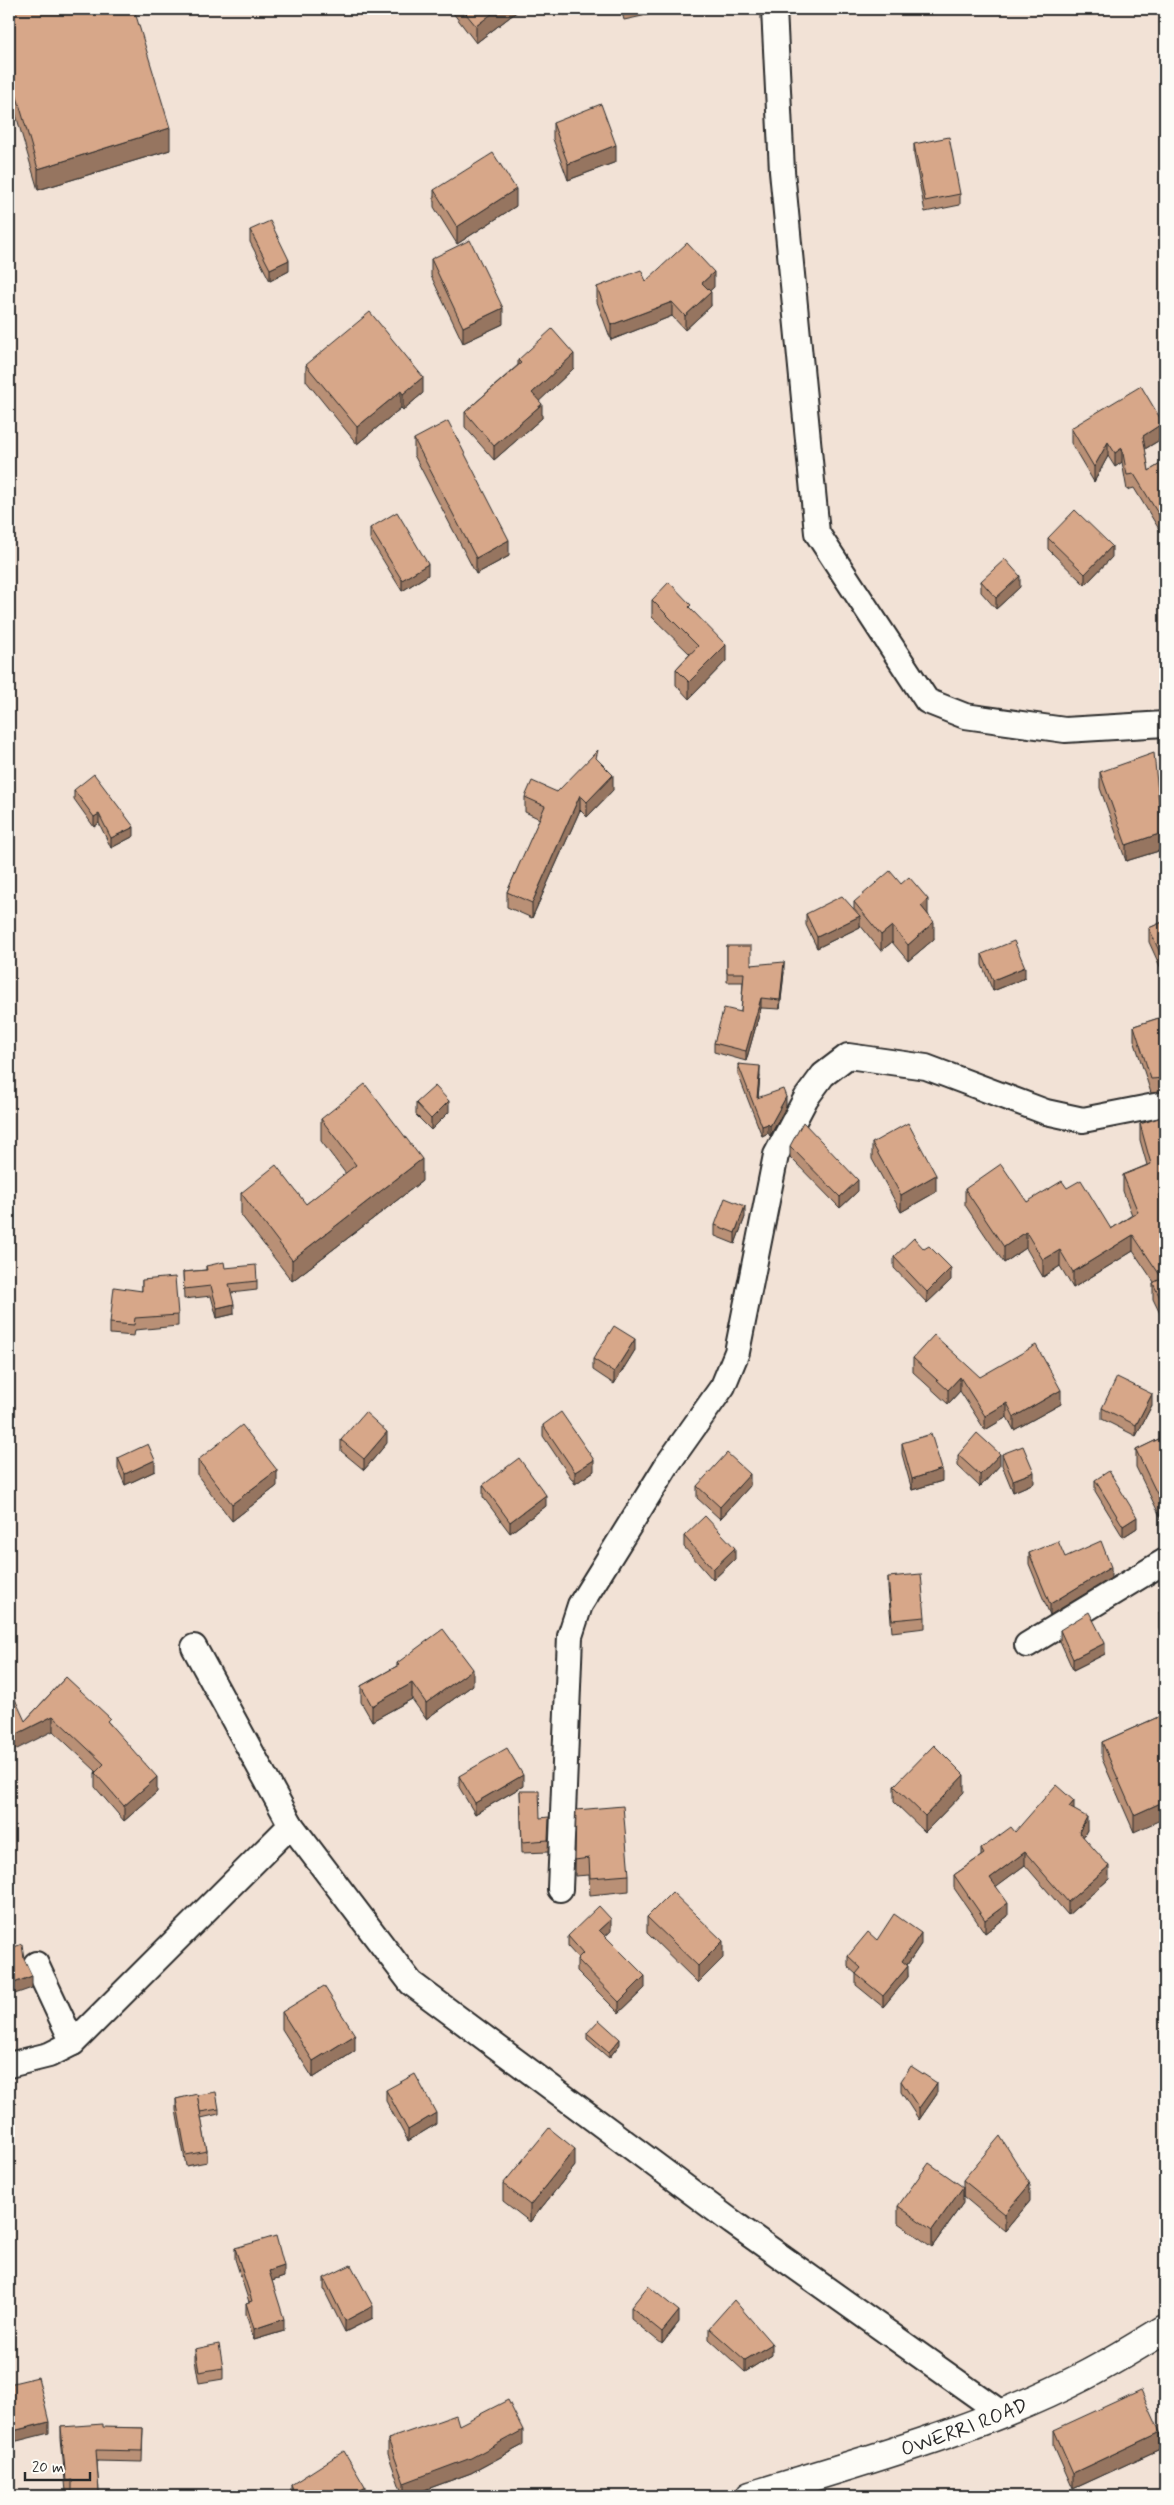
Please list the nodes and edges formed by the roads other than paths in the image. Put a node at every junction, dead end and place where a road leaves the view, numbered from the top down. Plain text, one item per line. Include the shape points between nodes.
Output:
1 (774, 9) edge
2 (1165, 724) edge
3 (1165, 1104) edge
4 (1165, 1561) edge
5 (1027, 1645) dead end
6 (194, 1646) dead end
7 (291, 1825) junction
8 (560, 1889) dead end
9 (36, 1964) dead end
10 (73, 2043) junction
11 (9, 2064) edge
12 (1165, 2329) edge
13 (1001, 2413) junction
14 (750, 2496) edge

1 - 2 street via 782,171 817,533 927,701 965,716 1066,730
3 - 8 street via 1083,1120 1046,1112 926,1067 848,1056 823,1075 806,1098 776,1155 737,1352 723,1386 667,1465 580,1605 570,1636
4 - 5 street
6 - 7 street
7 - 10 street
7 - 13 street via 411,1983 732,2222
9 - 10 street
10 - 11 street via 50,2055
12 - 13 main road, OWERRI ROAD via 1086,2375
13 - 14 main road, OWERRI ROAD via 921,2443

